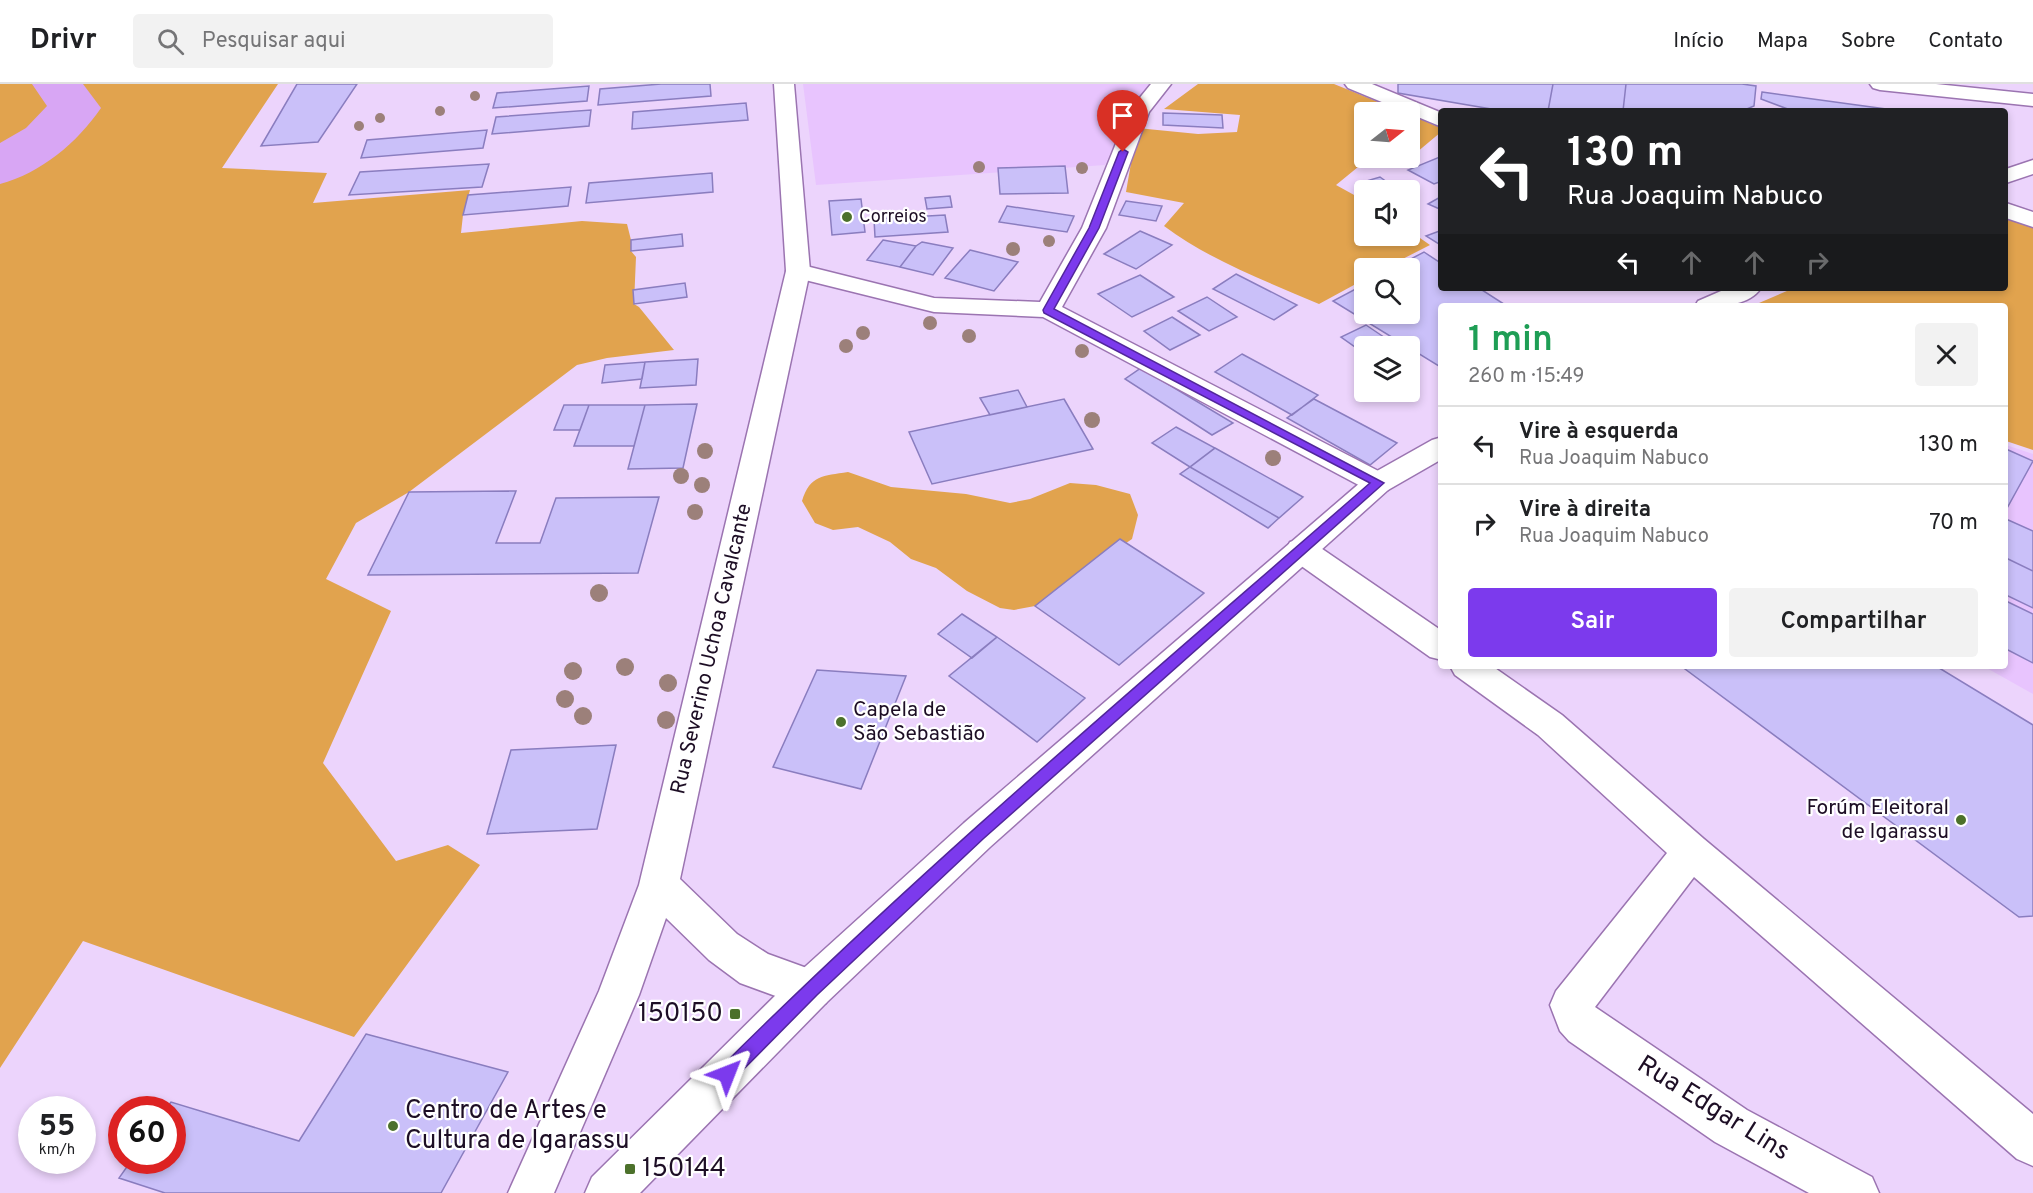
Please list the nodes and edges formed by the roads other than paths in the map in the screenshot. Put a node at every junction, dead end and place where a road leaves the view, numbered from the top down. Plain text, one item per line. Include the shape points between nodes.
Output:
1 (784, 84) edge
2 (1161, 84) edge
3 (1354, 84) edge
4 (1880, 84) edge
5 (2017, 84) edge
6 (2033, 85) edge
7 (2033, 100) edge
8 (1438, 119) edge
9 (2033, 166) edge
10 (2008, 176) edge
11 (2008, 211) edge
12 (2033, 220) edge
13 (798, 271) junction
14 (1742, 291) edge
15 (1714, 303) edge
16 (1048, 310) junction
17 (1438, 448) edge
18 (1378, 483) junction
19 (1301, 550) junction
20 (1438, 645) edge
21 (1471, 669) edge
22 (1691, 851) junction
23 (659, 885) junction
24 (811, 989) junction
25 (2033, 1143) edge
26 (531, 1193) edge
27 (608, 1193) edge
28 (1856, 1193) edge

1 - 13 main road, Rua Severino Uchoa Cavalcante
2 - 16 main road via 1139,111 1094,228
3 - 8 main road
4 - 7 main road
5 - 6 main road
9 - 10 main road
11 - 12 main road
13 - 16 main road via 934,305
13 - 23 main road, Rua Severino Uchoa Cavalcante
14 - 15 main road
16 - 18 main road
17 - 18 main road
18 - 19 main road
19 - 20 main road
19 - 24 main road via 986,827
21 - 22 main road via 1550,725
22 - 25 main road
22 - 28 main road, Rua Edgar Lins via 1571,1005 1575,1017 1731,1126
23 - 24 main road via 723,947 755,969
23 - 26 main road, Rua Severino Uchoa Cavalcante via 618,995
24 - 27 main road

